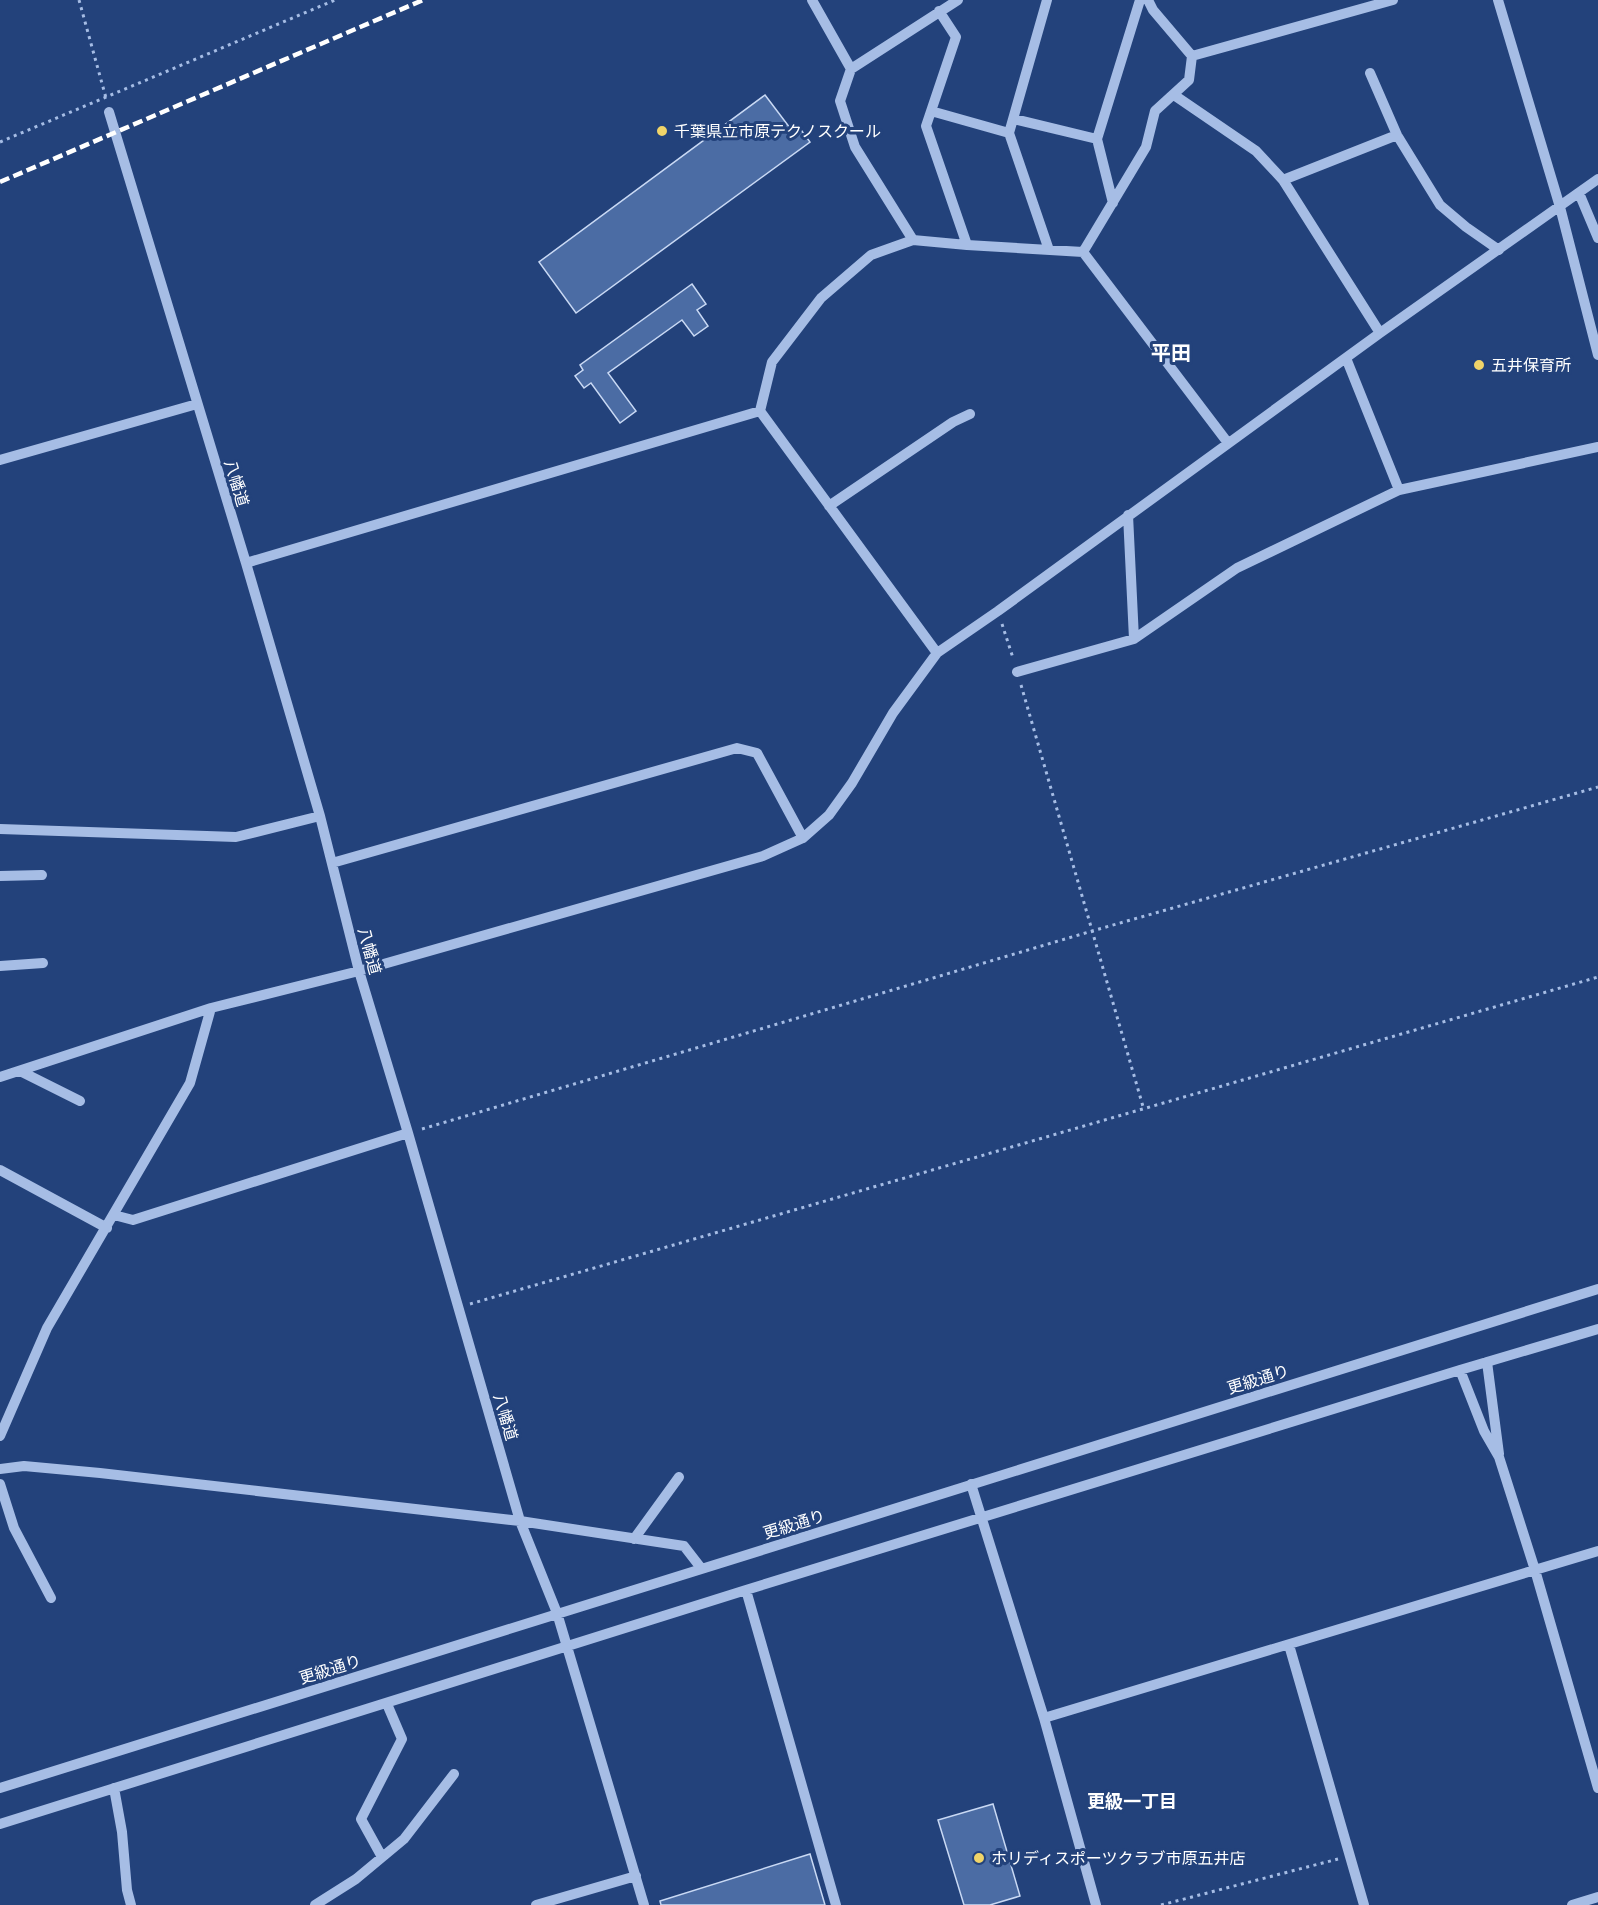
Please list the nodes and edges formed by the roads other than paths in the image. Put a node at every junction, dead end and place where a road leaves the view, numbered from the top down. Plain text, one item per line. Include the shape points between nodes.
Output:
1 (812, 0) edge
2 (958, 0) edge
3 (1047, 0) edge
4 (1140, 0) edge
5 (1148, 0) edge
6 (1393, 0) edge
7 (1498, 0) edge
8 (939, 11) junction
9 (1192, 56) junction
10 (851, 69) junction
11 (1370, 73) dead end
12 (1174, 95) junction
13 (110, 111) road end
14 (931, 111) junction
15 (1014, 118) junction
16 (1009, 133) junction
17 (1397, 135) junction
18 (1097, 139) junction
19 (1598, 179) edge
20 (1283, 180) junction
21 (1579, 193) junction
22 (1113, 203) junction
23 (1560, 207) junction
24 (1598, 238) edge
25 (913, 240) junction
26 (966, 246) junction
27 (1049, 250) junction
28 (1499, 250) junction
29 (1083, 252) junction
30 (1380, 333) junction
31 (1598, 355) edge
32 (1346, 358) junction
33 (197, 404) junction
34 (760, 411) junction
35 (969, 414) dead end
36 (1228, 443) junction
37 (1598, 447) edge
38 (0, 460) edge
39 (1399, 490) junction
40 (829, 506) junction
41 (1128, 515) junction
42 (246, 562) junction
43 (1134, 639) junction
44 (937, 653) junction
45 (1017, 672) road end
46 (320, 816) junction
47 (0, 829) edge
48 (803, 838) junction
49 (332, 863) junction
50 (42, 875) dead end
51 (0, 876) edge
52 (43, 963) dead end
53 (0, 966) edge
54 (359, 972) junction
55 (211, 1008) junction
56 (20, 1071) junction
57 (0, 1077) edge
58 (80, 1101) dead end
59 (408, 1133) junction
60 (0, 1170) edge
61 (114, 1215) junction
62 (107, 1228) junction
63 (1598, 1289) edge
64 (1598, 1329) edge
65 (1487, 1362) junction
66 (1460, 1370) junction
67 (0, 1436) edge
68 (1499, 1457) junction
69 (0, 1469) edge
70 (679, 1477) dead end
71 (0, 1484) edge
72 (971, 1484) junction
73 (982, 1518) junction
74 (520, 1521) junction
75 (634, 1539) junction
76 (1598, 1551) edge
77 (702, 1568) junction
78 (1535, 1570) junction
79 (746, 1590) junction
80 (51, 1598) dead end
81 (557, 1613) junction
82 (1289, 1645) junction
83 (567, 1647) junction
84 (387, 1704) junction
85 (1044, 1718) junction
86 (454, 1774) dead end
87 (0, 1788) edge
88 (114, 1788) junction
89 (1598, 1788) edge
90 (0, 1824) edge
91 (382, 1857) junction
92 (636, 1876) junction
93 (1598, 1897) edge
94 (131, 1905) edge
95 (315, 1905) edge
96 (536, 1905) edge
97 (644, 1905) edge
98 (836, 1905) edge
99 (1096, 1905) edge
100 (1364, 1905) edge
101 (1572, 1905) edge

1 - 10 street
2 - 8 street
3 - 15 street
4 - 18 street
5 - 9 street
6 - 9 street
7 - 23 street
8 - 10 street
8 - 14 street via 956,37
9 - 12 street via 1189,80
10 - 25 street via 840,101 855,147
11 - 17 street
12 - 20 street via 1256,151
12 - 22 street via 1155,111 1146,147
13 - 33 street, 八幡道
14 - 16 street
14 - 26 street via 926,126
15 - 16 street
15 - 18 street
16 - 27 street
17 - 20 street
17 - 28 street via 1440,205
18 - 22 street
19 - 21 street
20 - 30 street
21 - 23 street
21 - 24 street
22 - 29 street
23 - 28 street
23 - 31 street
25 - 26 street
25 - 34 street via 871,255 821,298 772,362
26 - 27 street
27 - 29 street
28 - 30 street
29 - 36 street
30 - 32 street
32 - 36 street
32 - 39 street
33 - 38 street
33 - 42 street, 八幡道
34 - 40 street
34 - 42 street
35 - 40 street
36 - 41 street
37 - 39 street
39 - 43 street via 1237,568
40 - 44 street
41 - 43 street
41 - 44 street
42 - 46 street, 八幡道
43 - 45 street
44 - 48 street via 893,713 830,815
46 - 47 street via 236,837
46 - 49 street, 八幡道
48 - 49 street via 758,753 737,748
48 - 54 street via 763,856
49 - 54 street, 八幡道
50 - 51 street
52 - 53 street
54 - 55 street
54 - 59 street, 八幡道
55 - 56 street
55 - 61 street via 190,1083
56 - 57 street
56 - 58 street
59 - 61 street via 133,1220
59 - 74 street, 八幡道
60 - 62 street
61 - 62 street
62 - 67 street via 47,1328
63 - 72 street, 更級通り
64 - 65 street
65 - 66 street
65 - 68 street
66 - 68 street via 1484,1431
66 - 73 street
68 - 78 street
69 - 74 street via 24,1466 100,1473
70 - 75 street
71 - 80 street via 14,1528
72 - 73 street
72 - 77 street, 更級通り
73 - 79 street
73 - 85 street
74 - 75 street
74 - 81 street, 八幡道
75 - 77 street via 684,1546
76 - 78 street
77 - 81 street, 更級通り
78 - 82 street
78 - 89 street
79 - 83 street
79 - 98 street
81 - 83 street, 八幡道
81 - 87 street, 更級通り
82 - 85 street
82 - 100 street
83 - 84 street
83 - 92 street, 八幡道
84 - 88 street
84 - 91 street via 402,1739 361,1819
85 - 99 street
86 - 91 street via 404,1839
88 - 90 street
88 - 94 street
91 - 95 street
92 - 96 street
92 - 97 street, 八幡道
93 - 101 street

